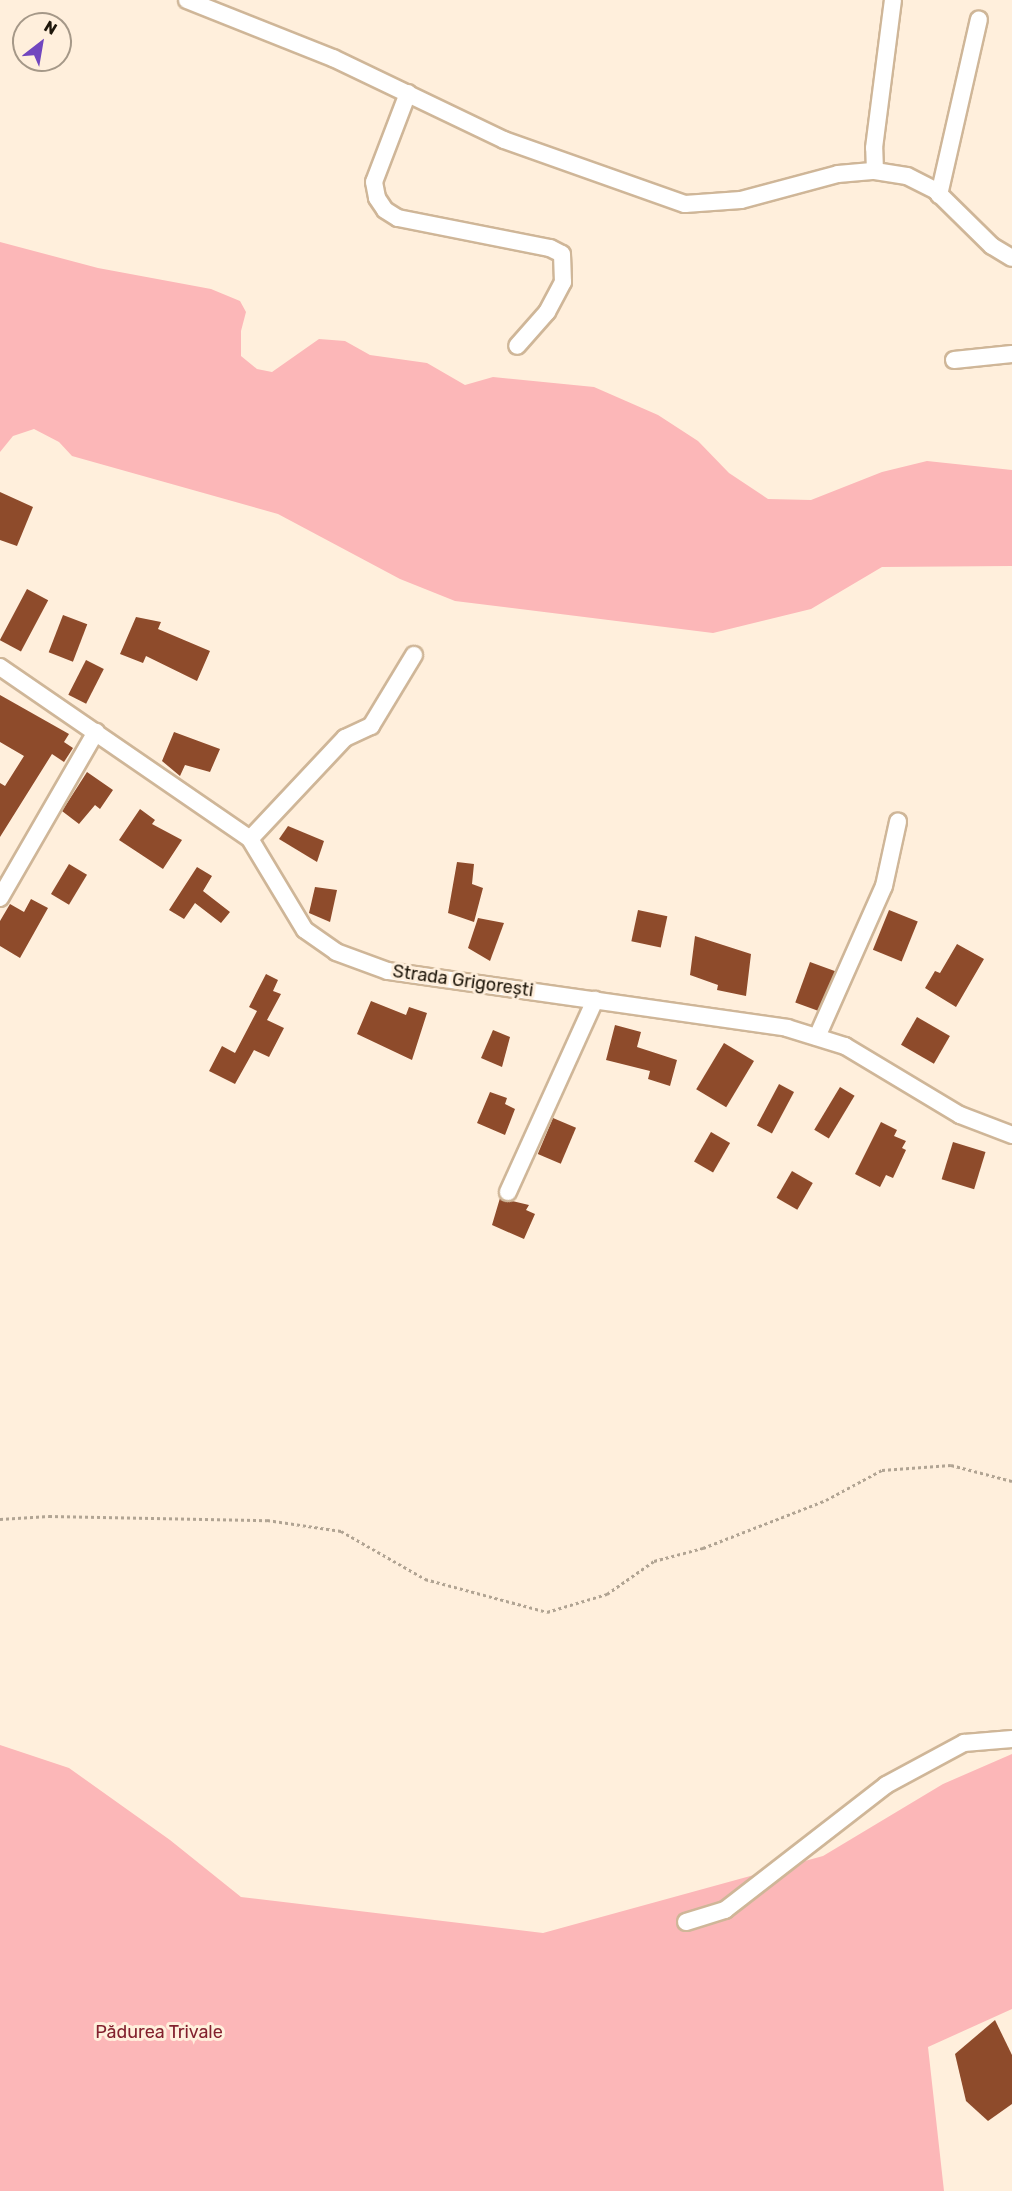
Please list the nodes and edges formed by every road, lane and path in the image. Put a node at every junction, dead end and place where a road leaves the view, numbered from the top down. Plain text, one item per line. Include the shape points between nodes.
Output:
1 (187, 0) edge
2 (893, 0) edge
3 (979, 20) dead end
4 (408, 93) junction
5 (875, 171) junction
6 (939, 195) junction
7 (1012, 258) edge
8 (517, 346) dead end
9 (1012, 354) edge
10 (954, 360) dead end
11 (414, 655) dead end
12 (0, 667) edge
13 (96, 732) junction
14 (898, 822) dead end
15 (250, 839) junction
16 (0, 898) edge
17 (595, 1000) junction
18 (817, 1037) junction
19 (1012, 1134) edge
20 (508, 1192) dead end
21 (1012, 1481) edge
22 (0, 1519) edge
23 (1012, 1739) edge
24 (686, 1922) dead end

1 - 4 street via 333,58
2 - 5 street via 875,137
3 - 6 street
4 - 5 street via 504,140 685,204 741,200 838,174
4 - 8 street via 374,182 377,198 385,210 398,218 550,248 562,254 563,282 547,312
5 - 6 street via 907,176
6 - 7 street via 992,246
9 - 10 street
11 - 15 street via 371,726 345,738
12 - 13 street, Strada Grigorești
13 - 15 street, Strada Grigorești
13 - 16 street
14 - 18 street via 884,886
15 - 17 street, Strada Grigorești via 305,930 336,952 388,971
17 - 18 street, Strada Grigorești via 787,1028
17 - 20 street
18 - 19 street, Strada Grigorești via 845,1046 960,1115
21 - 22 path via 951,1465 882,1470 826,1500 703,1548 654,1562 607,1594 547,1612 425,1579 341,1531 267,1520 49,1516
23 - 24 street via 964,1743 886,1785 725,1910

